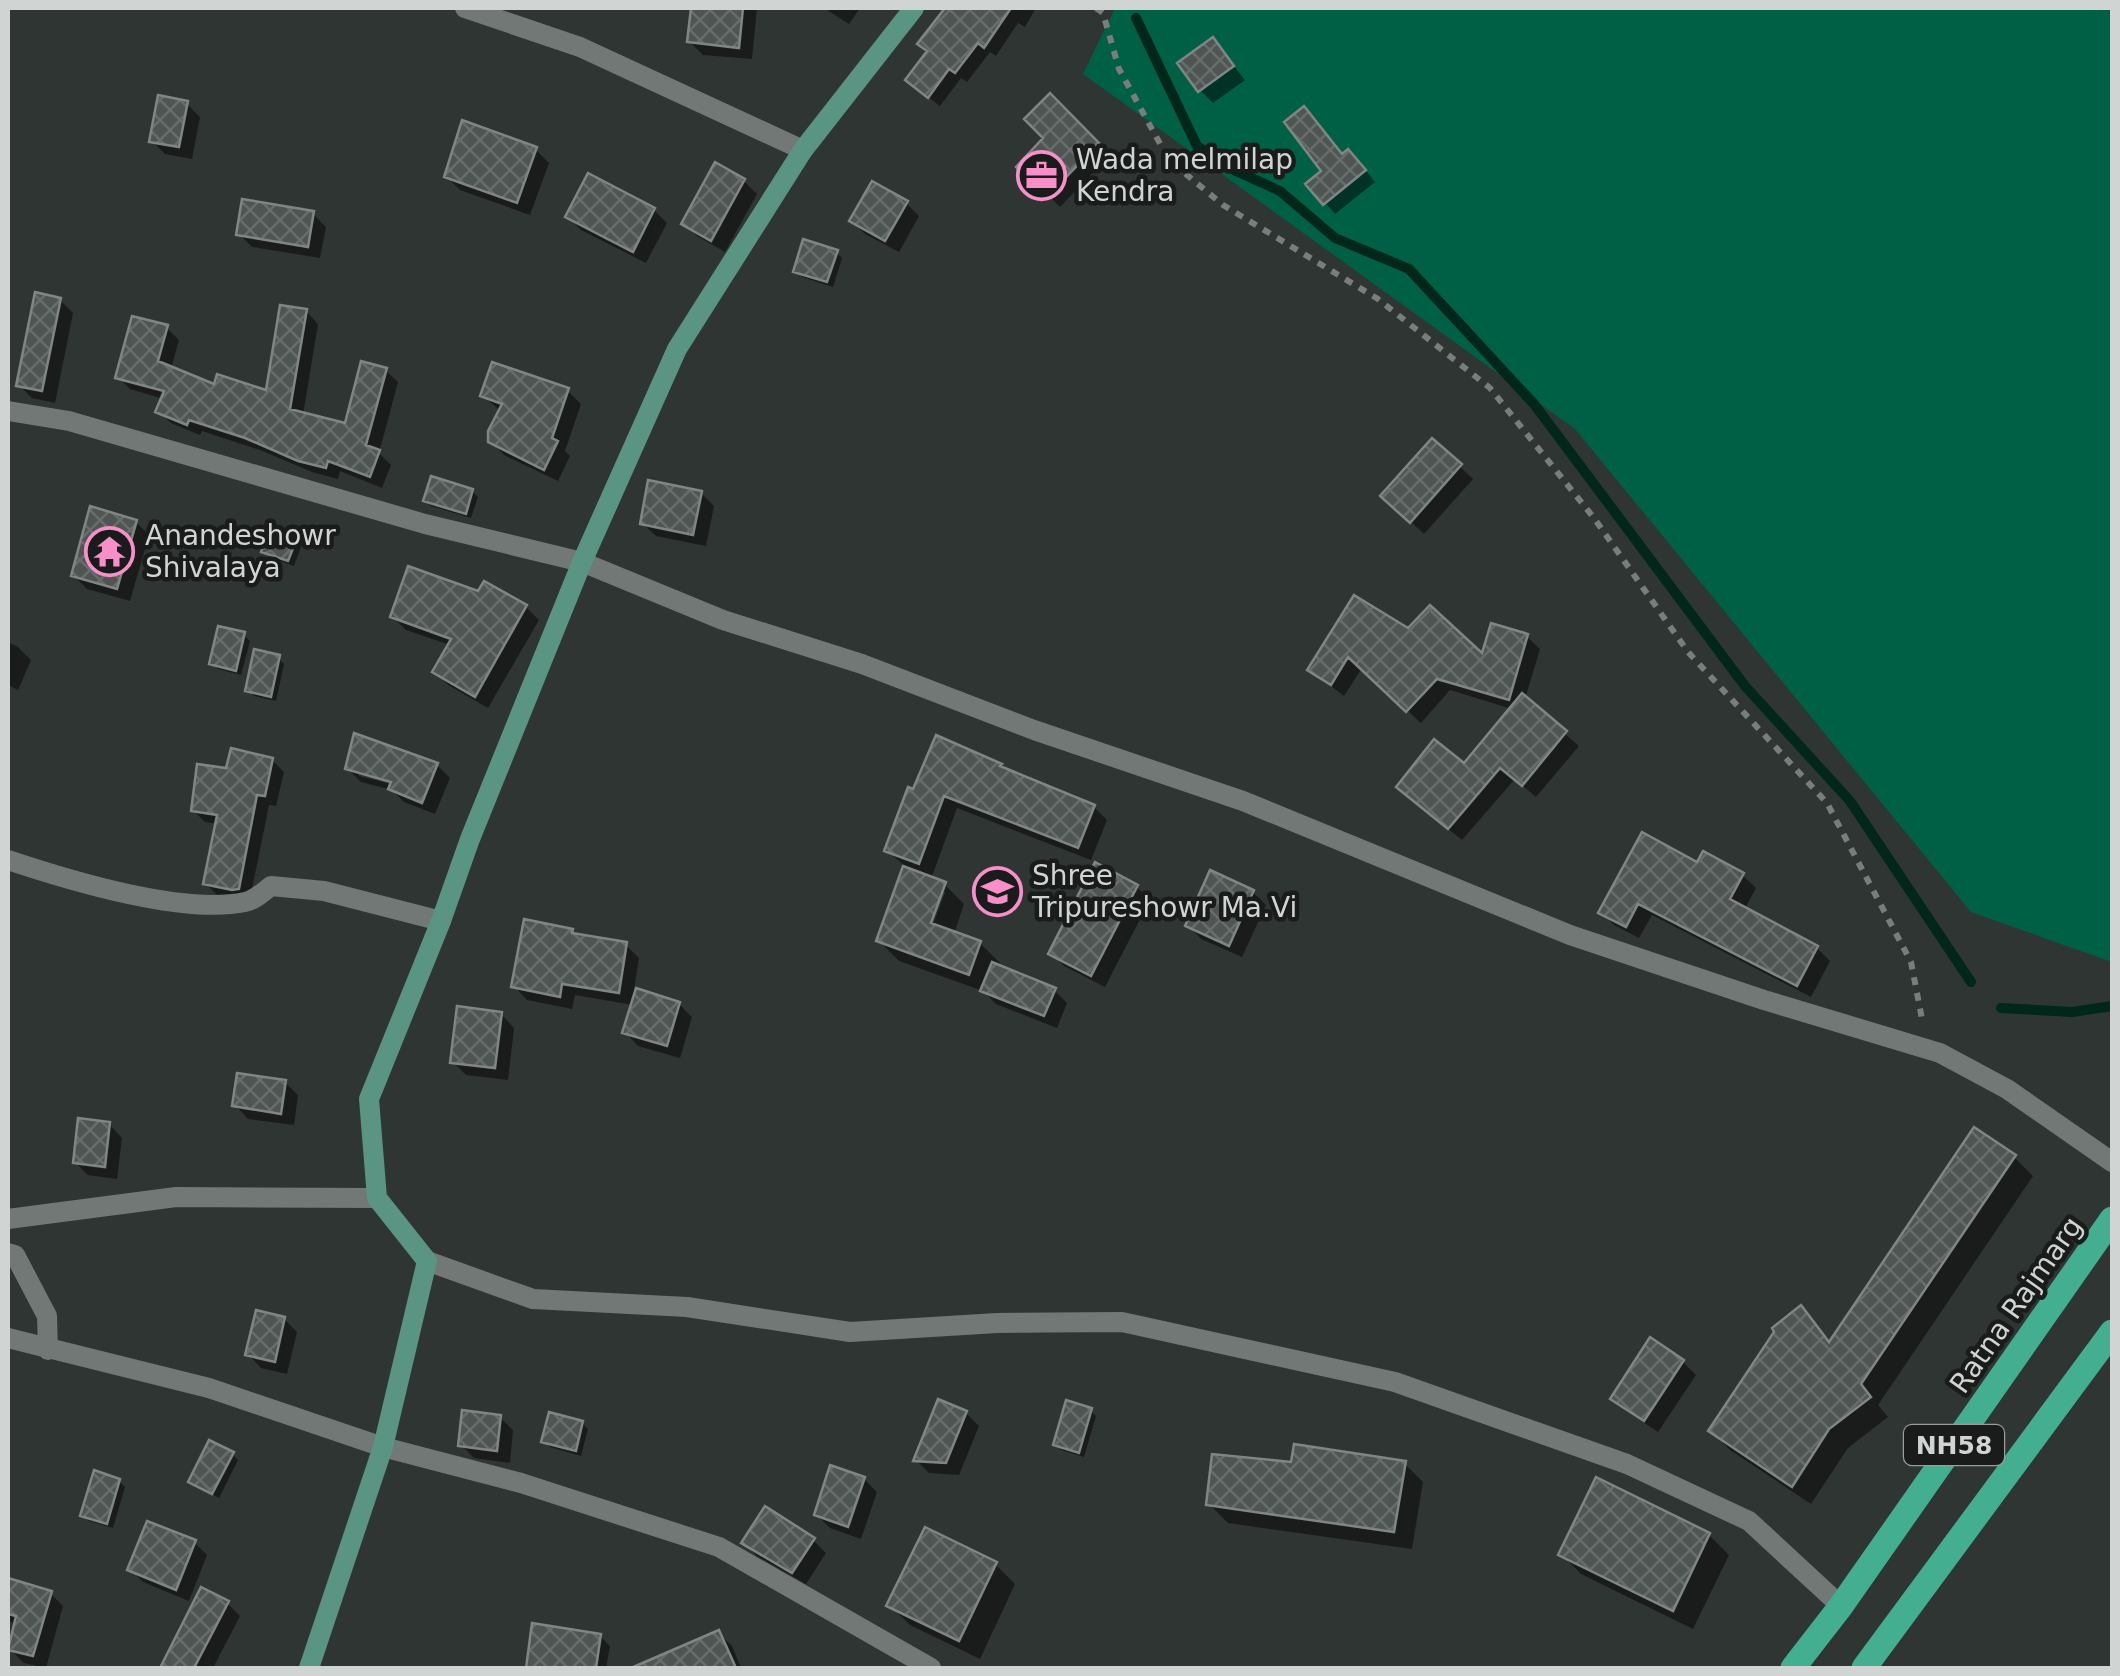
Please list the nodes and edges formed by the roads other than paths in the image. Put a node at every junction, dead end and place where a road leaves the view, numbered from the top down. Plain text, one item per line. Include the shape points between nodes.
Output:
1 (465, 8) edge
2 (914, 8) edge
3 (804, 150) junction
4 (8, 411) edge
5 (582, 562) junction
6 (8, 860) edge
7 (442, 920) junction
8 (2112, 1162) edge
9 (376, 1198) junction
10 (8, 1219) edge
11 (2112, 1219) edge
12 (8, 1253) edge
13 (427, 1261) junction
14 (2112, 1332) edge
15 (8, 1338) edge
16 (48, 1350) junction
17 (383, 1447) junction
18 (1841, 1606) junction
19 (309, 1668) edge
20 (931, 1668) edge
21 (1793, 1668) edge
22 (1864, 1668) edge

1 - 3 street via 580,47
2 - 3 main road
3 - 5 main road via 677,349
4 - 5 street via 69,421
5 - 7 main road
5 - 8 street via 723,620 1243,801 1570,935 1940,1053 2008,1089
6 - 7 street via 197,906 250,902 271,886 324,891
7 - 9 main road via 370,1099
9 - 10 street via 176,1197
9 - 13 main road
11 - 18 main road, Ratna Rajmarg / NH58
12 - 16 street via 16,1256 47,1316
13 - 17 main road
13 - 18 street via 533,1299 688,1307 850,1332 1122,1322 1395,1382 1627,1464 1749,1521
14 - 22 main road, NH58
15 - 16 street
16 - 17 street via 209,1388
17 - 19 main road
17 - 20 street via 719,1547
18 - 21 main road, Ratna Rajmarg / NH58

